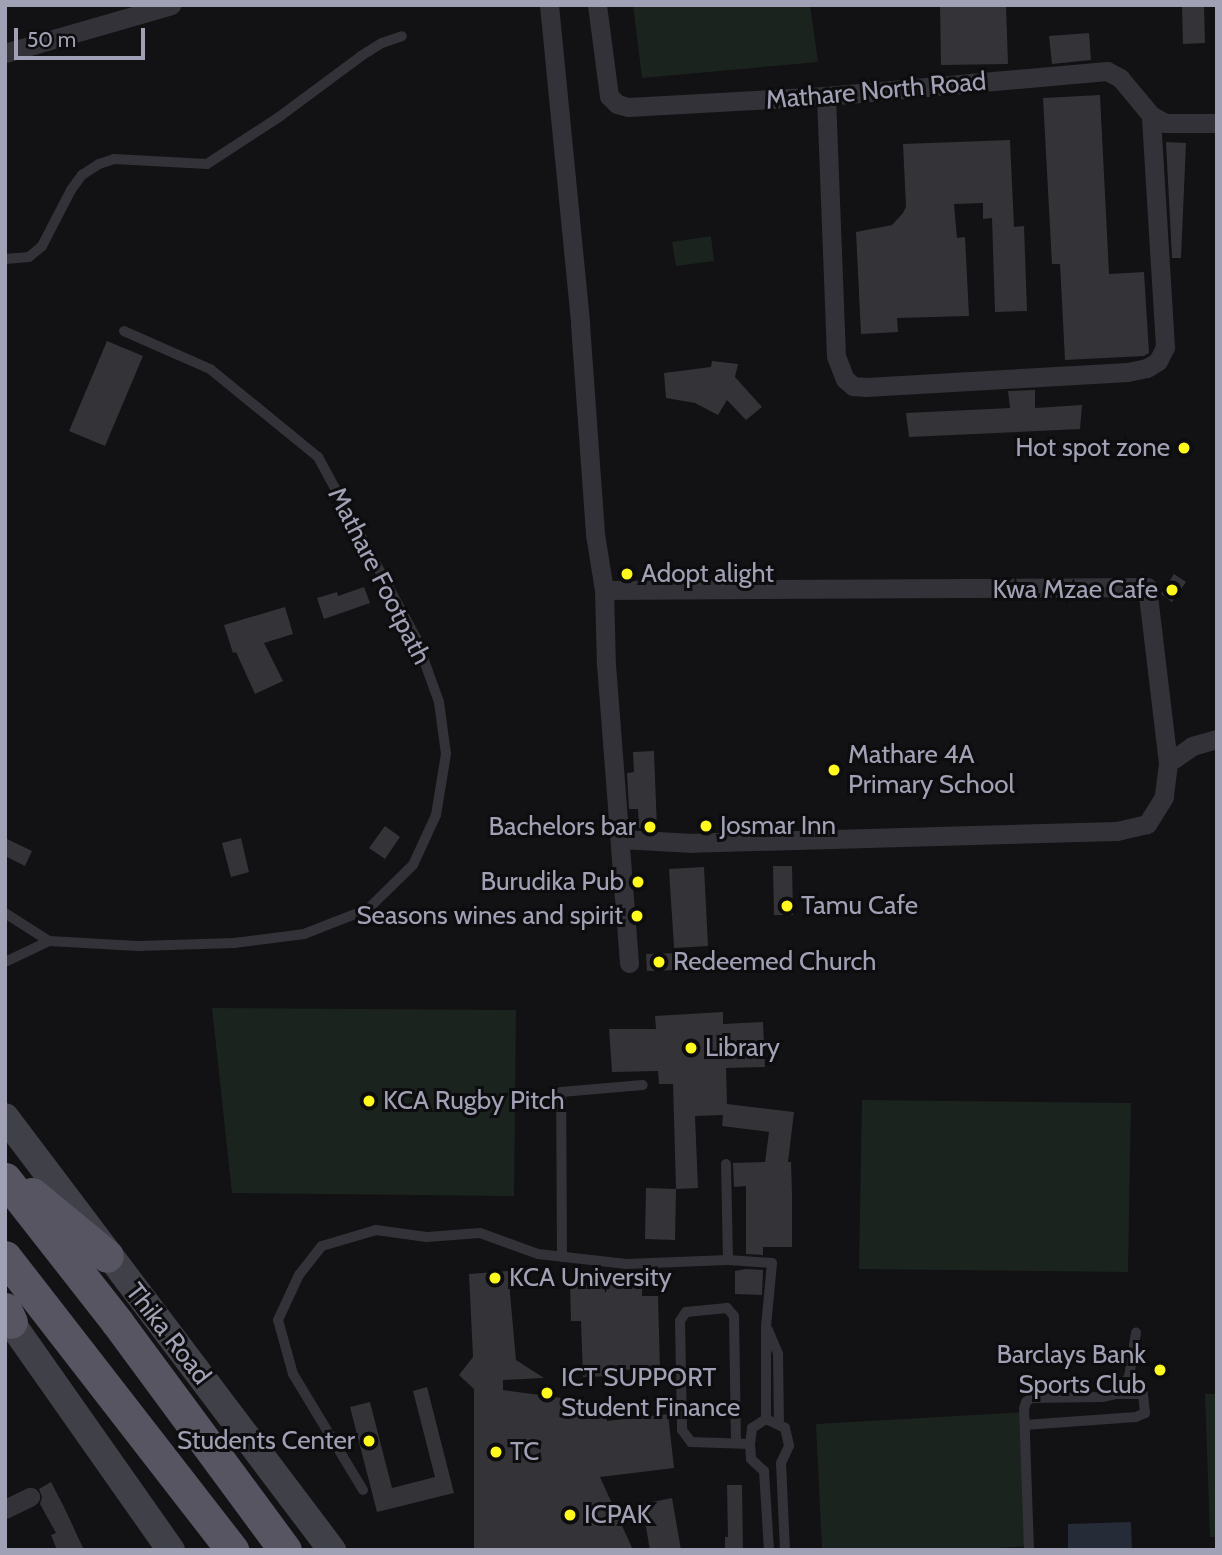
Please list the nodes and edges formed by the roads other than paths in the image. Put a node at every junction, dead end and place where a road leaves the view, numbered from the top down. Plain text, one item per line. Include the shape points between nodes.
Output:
1 (171, 5) edge
2 (549, 5) edge
3 (597, 5) edge
4 (402, 36) dead end
5 (5, 53) edge
6 (826, 96) junction
7 (1151, 115) junction
8 (1217, 123) edge
9 (5, 259) edge
10 (124, 331) dead end
11 (604, 590) junction
12 (1217, 739) edge
13 (1168, 763) junction
14 (620, 839) junction
15 (5, 913) edge
16 (48, 942) junction
17 (5, 962) edge
18 (629, 963) dead end
19 (643, 1085) dead end
20 (5, 1116) edge
21 (726, 1164) dead end
22 (5, 1174) edge
23 (5, 1180) edge
24 (107, 1256) junction
25 (5, 1257) edge
26 (562, 1257) junction
27 (728, 1260) junction
28 (7, 1315) edge
29 (766, 1326) junction
30 (1136, 1333) dead end
31 (1116, 1394) junction
32 (766, 1419) junction
33 (1025, 1424) junction
34 (779, 1425) junction
35 (736, 1443) junction
36 (750, 1444) junction
37 (781, 1464) junction
38 (764, 1471) junction
39 (363, 1490) dead end
40 (30, 1497) dead end
41 (5, 1509) edge
42 (171, 1550) edge
43 (232, 1550) edge
44 (285, 1550) edge
45 (332, 1550) edge
46 (769, 1550) edge
47 (785, 1550) edge
48 (1029, 1550) edge

1 - 5 street
2 - 11 street via 595,534
3 - 6 street, Mathare North Road via 609,96 617,104
4 - 9 lane via 360,56 207,164 114,159 99,164 71,190 42,246 29,257
6 - 7 street, Mathare North Road via 1107,71 1120,78
6 - 7 street via 836,356 845,379 853,386 866,387 1128,372 1158,361 1165,347
7 - 8 street via 1165,123
10 - 16 lane, Mathare Footpath via 210,369 318,457 416,638 439,702 446,754 436,816 413,865 368,909 304,934 234,943 138,946
11 - 13 street via 1147,587
11 - 14 street
12 - 13 street via 1192,746
13 - 14 street via 1164,797 1147,824 1116,831 693,843
14 - 18 street
15 - 16 lane
16 - 17 lane, Mathare Footpath
19 - 26 lane via 561,1092
20 - 24 main road, Thika Road
21 - 27 lane
22 - 24 highway
23 - 44 highway, Thika Road via 117,1322
24 - 45 main road, Thika Road
25 - 43 highway
26 - 27 lane via 626,1264
26 - 39 lane via 538,1254 481,1233 427,1237 376,1230 322,1246 299,1275 278,1320 293,1374
27 - 29 lane via 772,1263
28 - 42 main road
29 - 32 lane
29 - 34 lane via 778,1354
30 - 31 lane via 1129,1377
31 - 33 lane via 1031,1398 1024,1409
31 - 33 lane via 1143,1394 1145,1413
32 - 34 lane
32 - 36 lane via 752,1428
33 - 48 lane
34 - 37 lane via 785,1428 789,1446
35 - 35 lane via 691,1443 682,1430 680,1321 687,1312 727,1308 734,1316
35 - 36 lane
36 - 38 lane via 751,1459
37 - 38 lane
37 - 47 lane
38 - 46 lane
40 - 41 street

